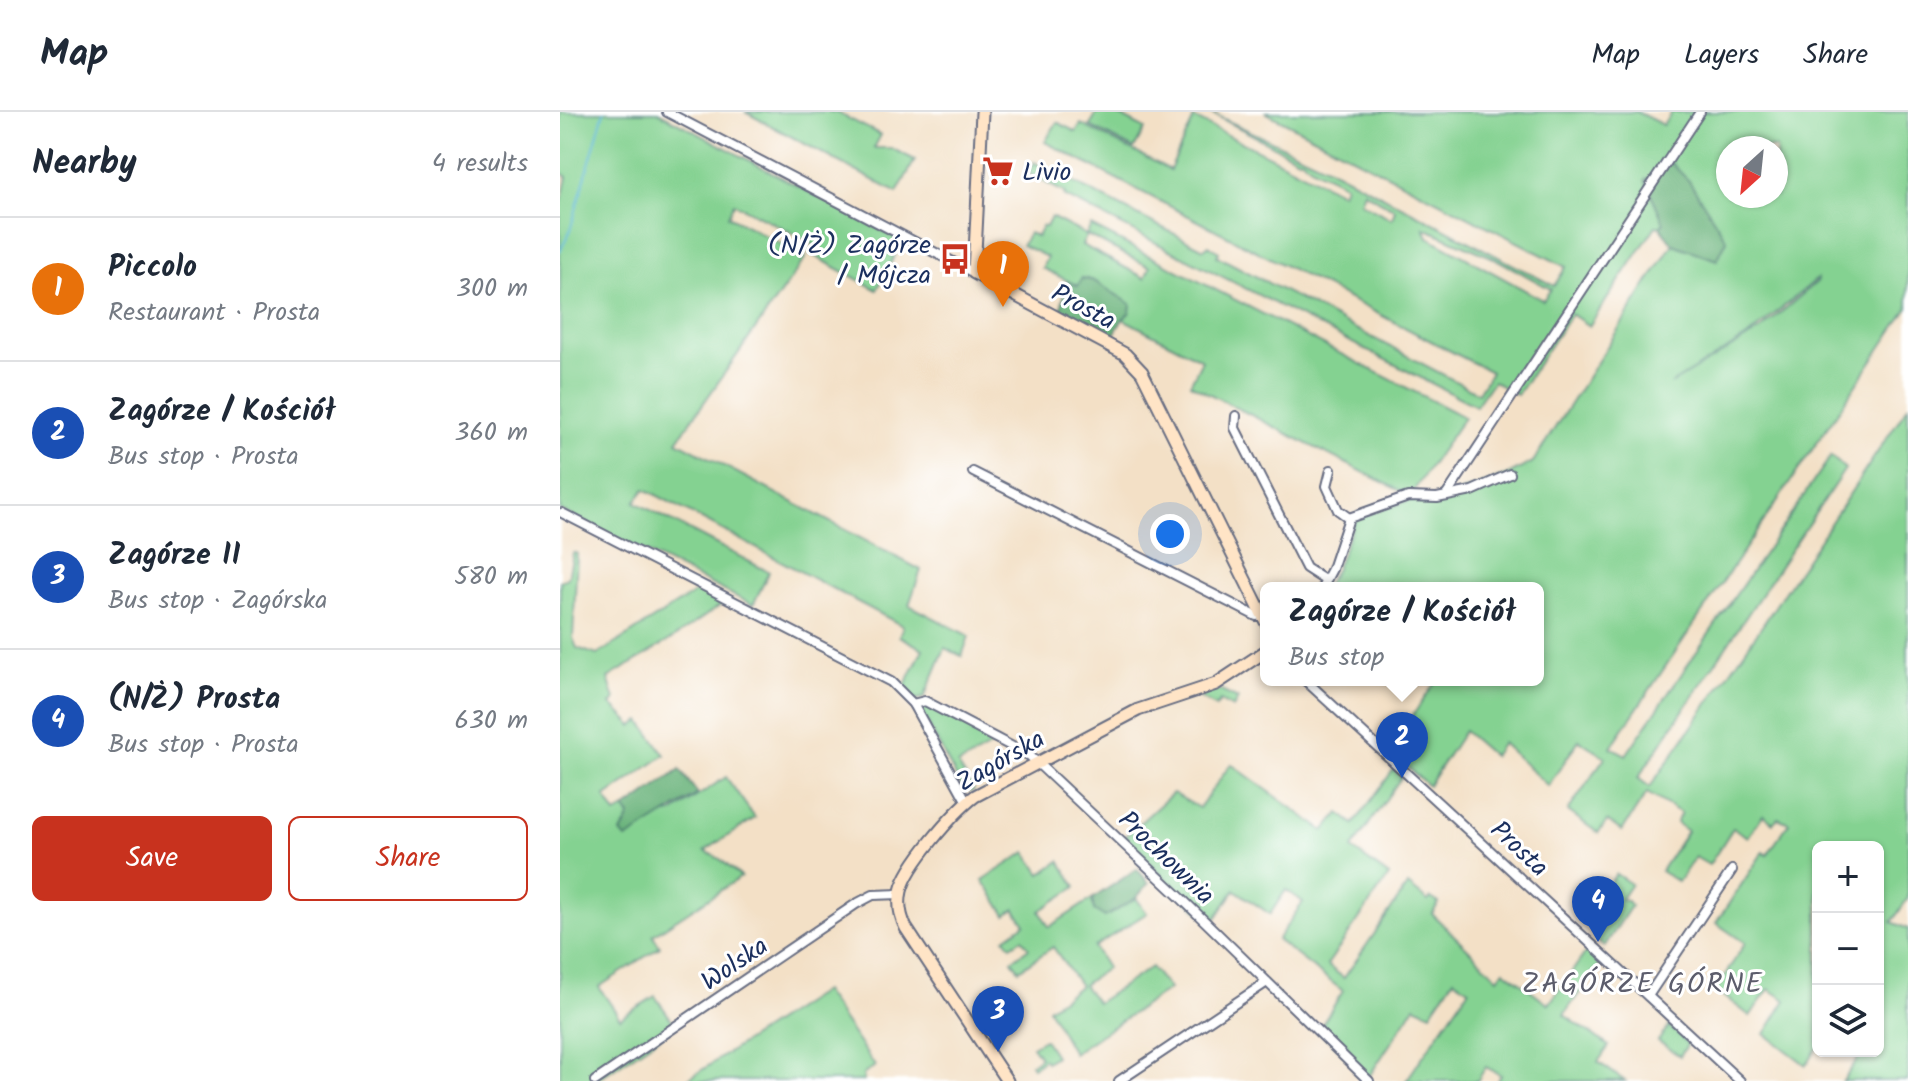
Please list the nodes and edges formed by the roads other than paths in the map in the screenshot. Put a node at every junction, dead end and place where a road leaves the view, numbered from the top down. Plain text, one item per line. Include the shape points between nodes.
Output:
1 (667, 112) edge
2 (982, 112) edge
3 (1700, 112) edge
4 (974, 273) junction
5 (1236, 416) dead end
6 (1331, 470) dead end
7 (973, 472) dead end
8 (1510, 474) dead end
9 (1446, 496) junction
10 (561, 515) edge
11 (1349, 518) junction
12 (1322, 582) edge
13 (1325, 582) edge
14 (1260, 610) edge
15 (1260, 617) edge
16 (1260, 655) edge
17 (1312, 686) edge
18 (913, 704) junction
19 (1038, 763) junction
20 (967, 802) junction
21 (1732, 870) dead end
22 (900, 894) junction
23 (1267, 982) junction
24 (1648, 996) junction
25 (595, 1081) edge
26 (1007, 1081) edge
27 (1119, 1081) edge
28 (1369, 1081) edge
29 (1740, 1081) edge

1 - 4 street, Prosta
2 - 4 street
3 - 9 street
4 - 14 street, Prosta via 1133,361
5 - 12 street via 1235,428 1306,568
6 - 11 street via 1327,486 1338,510
7 - 15 street
8 - 9 street
9 - 11 street via 1408,497
10 - 18 street, Prochownia via 883,677
11 - 13 street
16 - 19 street, Zagórska via 1216,684 1138,710
17 - 24 street, Prosta
18 - 19 street, Prochownia via 930,703
18 - 20 street, Prochownia
19 - 20 street, Zagórska
19 - 23 street, Prochownia
20 - 22 street, Zagórska via 911,869
21 - 24 street
22 - 25 street, Wolska via 873,895 856,904
22 - 26 street via 909,935
23 - 27 street
23 - 28 street, Prochownia
24 - 29 street, Prosta

